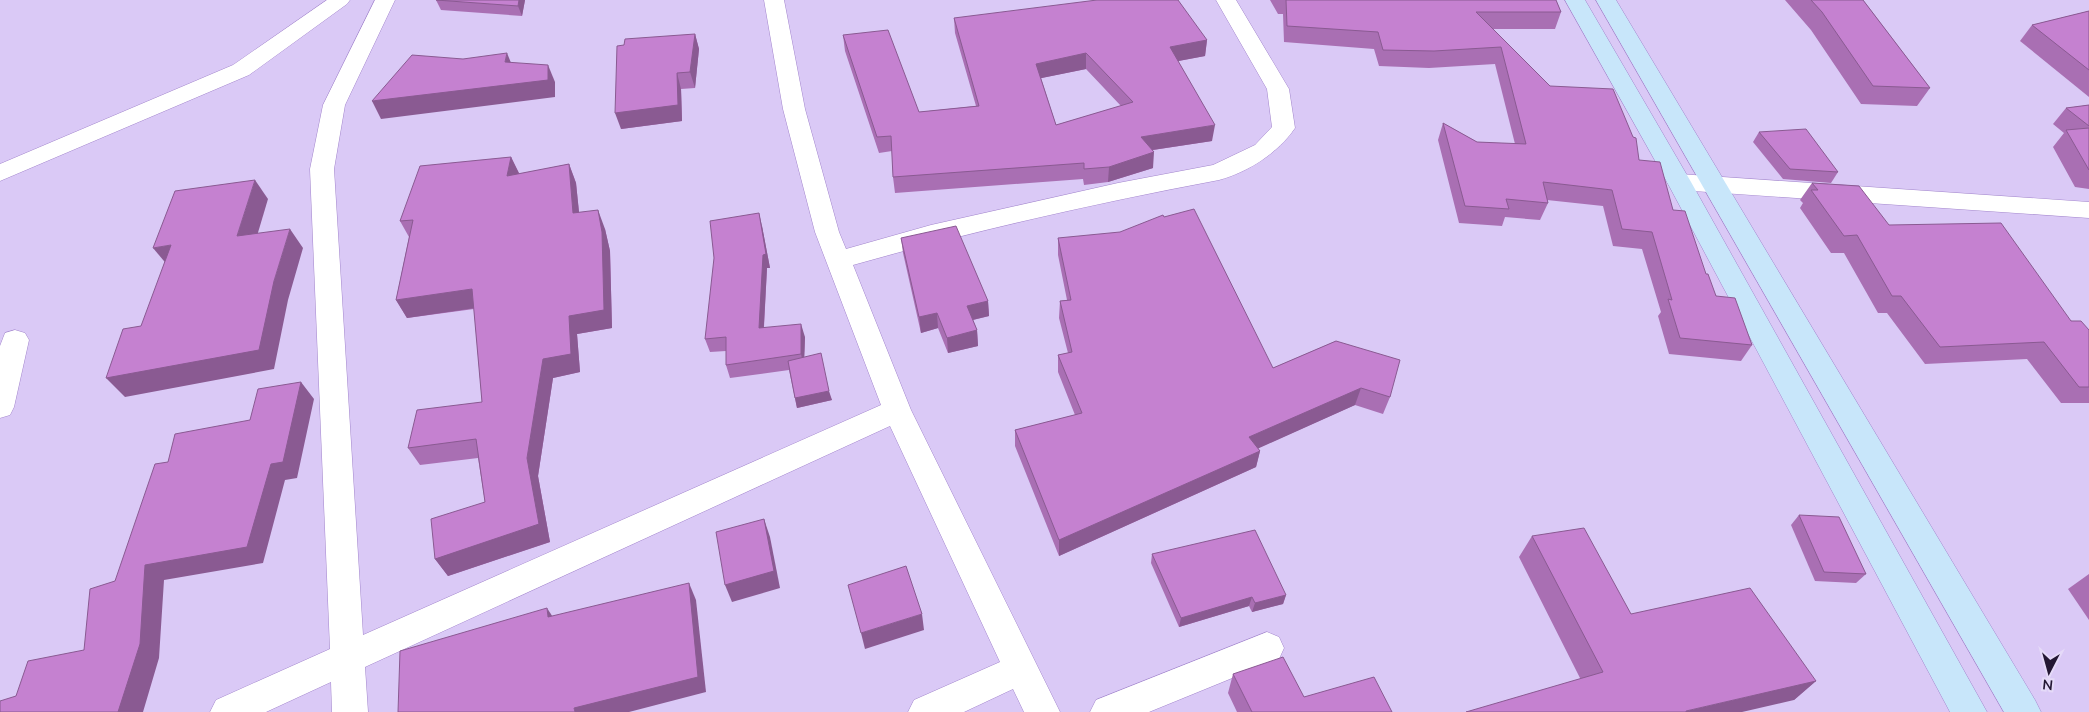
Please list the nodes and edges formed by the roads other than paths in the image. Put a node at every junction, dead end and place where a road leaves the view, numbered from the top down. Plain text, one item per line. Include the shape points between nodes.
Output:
1 (340, 0) edge
2 (386, 0) edge
3 (774, 0) edge
4 (1226, 0) edge
5 (1575, 0) edge
6 (1606, 0) edge
7 (0, 173) edge
8 (1679, 182) junction
9 (1714, 183) junction
10 (2089, 210) edge
11 (838, 260) junction
12 (15, 340) dead end
13 (0, 407) edge
14 (897, 410) junction
15 (1267, 648) dead end
16 (346, 659) junction
17 (1021, 669) junction
18 (228, 712) edge
19 (350, 712) edge
20 (926, 712) edge
21 (1042, 712) edge
22 (1108, 712) edge
23 (1969, 712) edge
24 (2024, 712) edge

1 - 7 street via 240,70
2 - 16 street via 334,105 322,169
3 - 11 street via 794,109 827,232
4 - 11 street via 1278,89 1284,128 1263,150 1219,172 1118,191
5 - 8 main road
6 - 9 main road
8 - 9 street
8 - 23 main road
9 - 10 street
9 - 24 main road
11 - 14 street
12 - 13 street
14 - 16 street
14 - 17 street
15 - 22 street
16 - 18 street
16 - 19 street
17 - 20 street
17 - 21 street

